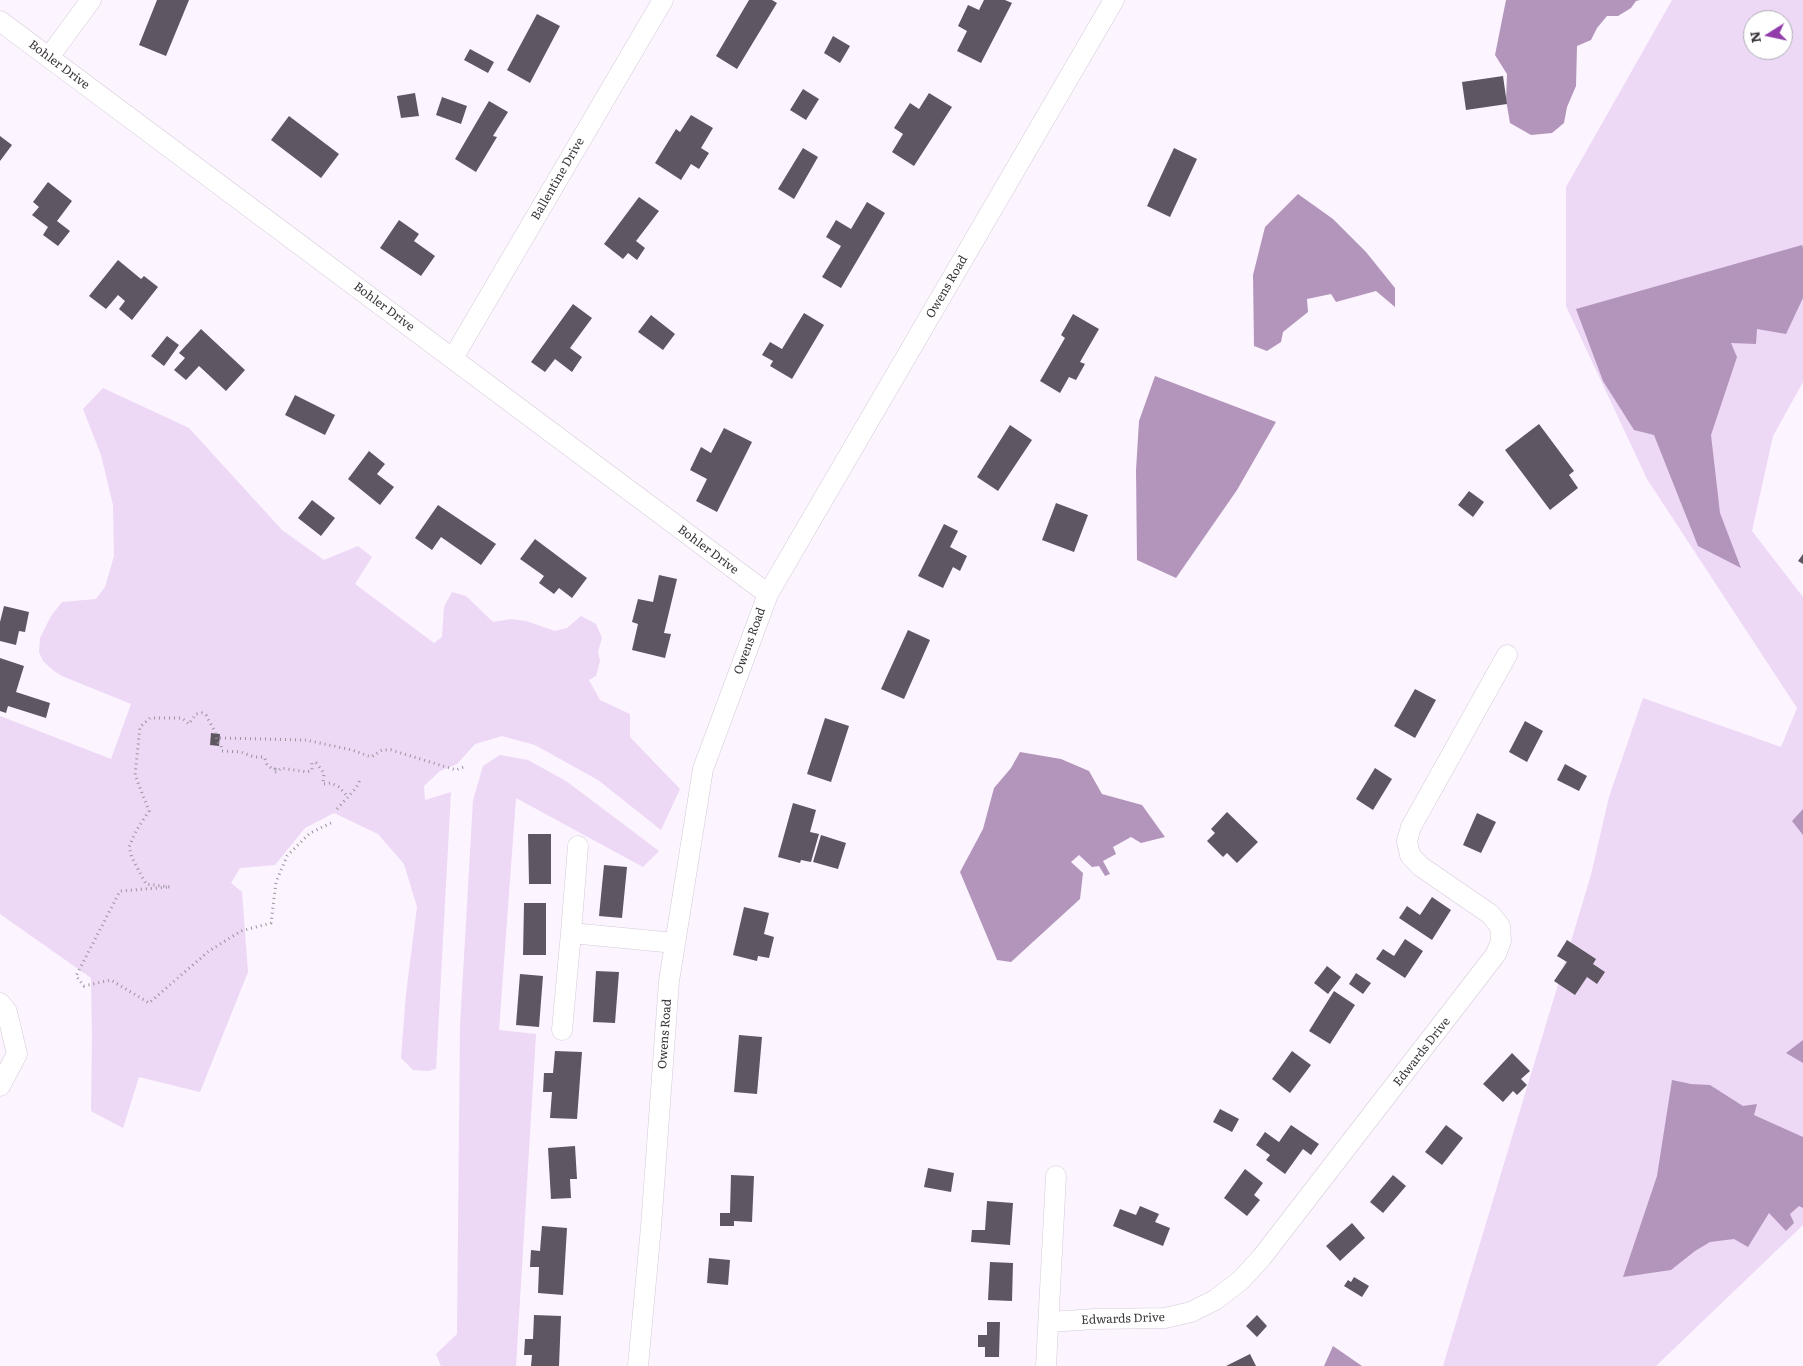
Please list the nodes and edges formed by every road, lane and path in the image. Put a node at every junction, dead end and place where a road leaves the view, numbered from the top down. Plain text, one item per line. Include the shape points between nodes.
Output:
1 (91, 0) edge
2 (663, 0) edge
3 (1108, 2) edge
4 (0, 20) edge
5 (49, 57) junction
6 (453, 358) junction
7 (768, 594) junction
8 (1507, 655) dead end
9 (220, 738) dead end
10 (466, 766) dead end
11 (361, 778) dead end
12 (348, 797) junction
13 (338, 809) dead end
14 (331, 824) dead end
15 (578, 846) dead end
16 (571, 933) junction
17 (675, 944) junction
18 (0, 1003) edge
19 (562, 1030) dead end
20 (0, 1086) edge
21 (1056, 1176) dead end
22 (1050, 1322) junction
23 (638, 1366) edge
24 (1046, 1366) edge

1 - 5 street
2 - 6 street, Ballentine Drive
3 - 7 street, Owens Road
4 - 5 street, Bohler Drive
5 - 6 street, Bohler Drive
6 - 7 street, Bohler Drive
7 - 17 street, Owens Road via 703,770
8 - 22 street, Edwards Drive via 1411,827 1407,841 1410,856 1420,866 1490,914 1500,926 1501,941 1496,954 1241,1280 1215,1300 1191,1312 1164,1318
9 - 10 path via 306,740 371,757 382,750 391,750 456,770
11 - 12 path
12 - 13 path
12 - 14 path via 339,787 323,784 324,772 316,763 312,763 312,770 307,772 281,768 274,772 264,757 222,751 215,732 202,713 196,714 189,724 182,718 150,718 140,727 135,775 149,811 130,846 132,858 146,884 170,886 120,891 76,976 84,986 111,980 149,1003 209,951 241,931 271,923 276,882 287,856 310,833
15 - 16 street
16 - 17 street
16 - 19 street
17 - 23 street, Owens Road via 669,980
18 - 20 street via 7,1012 17,1054
21 - 22 street
22 - 24 street

